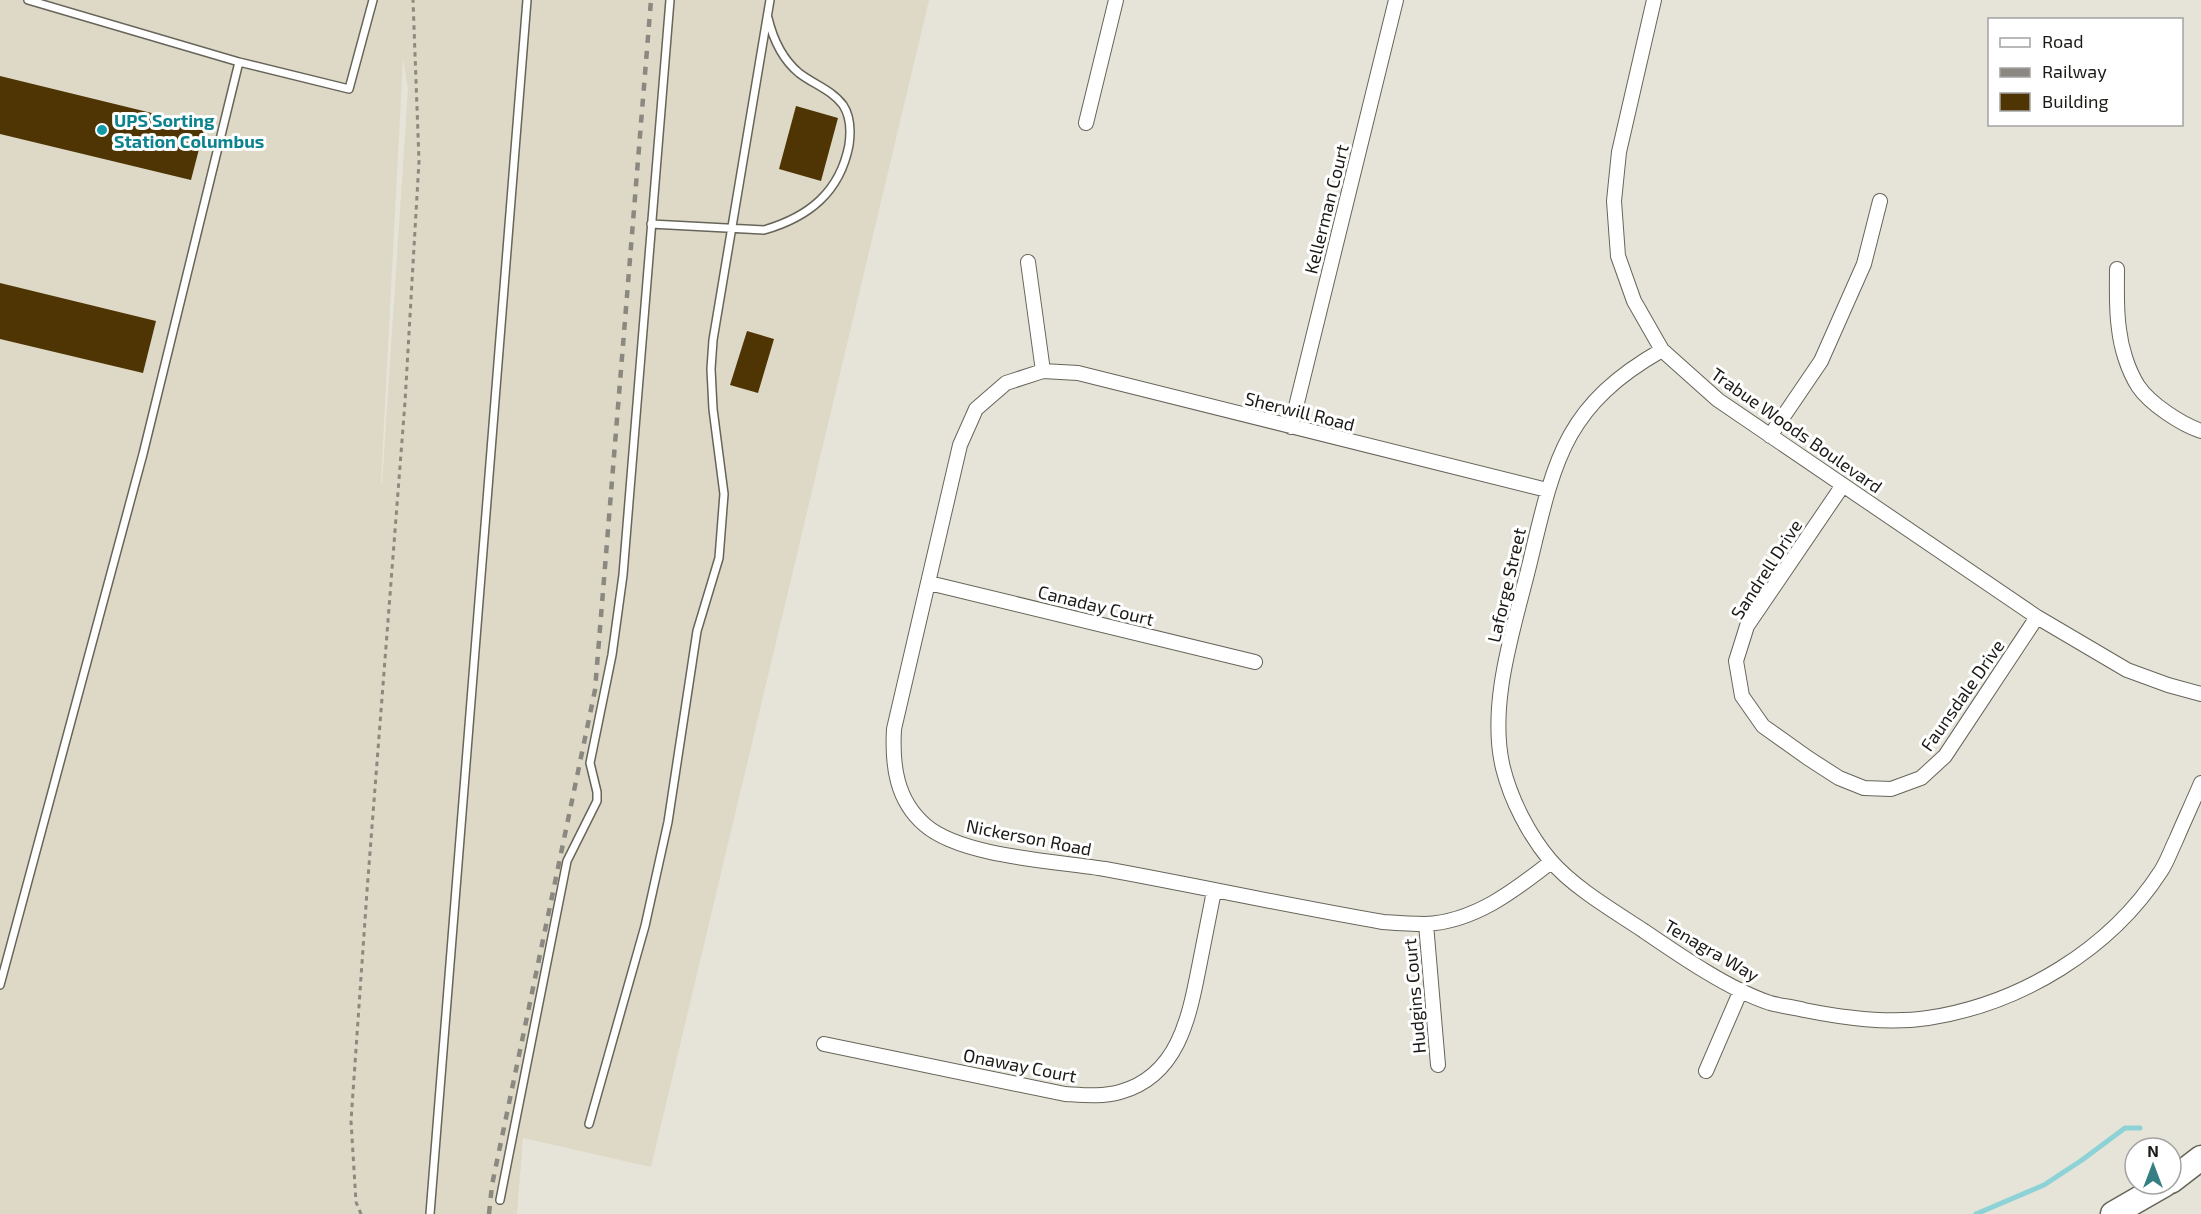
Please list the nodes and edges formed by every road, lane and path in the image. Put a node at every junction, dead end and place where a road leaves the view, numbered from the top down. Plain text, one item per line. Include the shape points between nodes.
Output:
1 (28, 0) edge
2 (373, 0) edge
3 (413, 0) edge
4 (527, 0) edge
5 (670, 0) edge
6 (770, 0) edge
7 (1116, 0) edge
8 (1396, 0) edge
9 (1654, 0) edge
10 (767, 14) junction
11 (239, 62) junction
12 (1086, 123) dead end
13 (1880, 201) dead end
14 (651, 224) junction
15 (733, 228) junction
16 (1028, 262) dead end
17 (2117, 270) dead end
18 (1662, 350) junction
19 (1043, 371) junction
20 (1291, 427) junction
21 (2201, 431) edge
22 (1770, 435) junction
23 (1844, 485) junction
24 (1547, 490) junction
25 (929, 583) junction
26 (2037, 618) junction
27 (1255, 662) dead end
28 (2201, 694) edge
29 (1808, 758) joint
30 (2201, 783) edge
31 (1551, 862) junction
32 (1214, 891) junction
33 (1426, 924) junction
34 (0, 985) edge
35 (1741, 990) junction
36 (824, 1044) dead end
37 (1438, 1065) dead end
38 (1706, 1071) dead end
39 (588, 1124) dead end
40 (2201, 1158) edge
41 (2183, 1172) edge
42 (2145, 1196) edge
43 (500, 1200) dead end
44 (361, 1214) edge
45 (429, 1214) edge
46 (2114, 1214) edge

1 - 11 lane
2 - 11 lane via 350,90
3 - 44 path via 419,161 405,402 351,1121 356,1202
4 - 45 lane
5 - 14 lane
6 - 10 lane
7 - 12 street
8 - 20 street, Kellerman Court
9 - 18 street, Trabue Woods Boulevard via 1619,152 1614,201 1618,256 1634,301
10 - 15 lane
10 - 15 lane via 772,39 783,56 844,106 851,125 850,138 840,175 807,211 764,230
11 - 34 lane via 143,454
13 - 22 street via 1864,264 1821,361
14 - 15 lane
14 - 43 lane via 623,575 590,763 597,801 567,861
15 - 39 lane via 712,340 713,409 724,494 719,558 697,631 669,822 645,926
16 - 19 street
17 - 21 street via 2118,329 2139,387 2160,407
18 - 22 street, Trabue Woods Boulevard via 1718,400
18 - 24 street, Laforge Street via 1632,367 1590,405 1574,426
19 - 20 street, Sherwill Road via 1078,373
19 - 25 street, Nickerson Road via 1006,383 976,409 960,445
20 - 24 street, Sherwill Road
22 - 23 street, Trabue Woods Boulevard
23 - 26 street, Trabue Woods Boulevard
23 - 29 street, Sandrell Drive via 1747,626 1736,661 1742,696 1763,726
24 - 31 street, Laforge Street via 1506,663 1499,738 1513,798
25 - 27 street, Canaday Court
25 - 32 street, Nickerson Road via 894,729 893,755 896,781 907,804 925,825 972,848
26 - 28 street, Trabue Woods Boulevard via 2127,670
26 - 29 street, Faunsdale Drive via 1945,756 1922,778 1891,789 1864,788
30 - 35 street, Tenagra Way via 2163,870 2132,909 2098,941 2015,994 1927,1018 1876,1020 1771,1003
31 - 33 street, Nickerson Road via 1488,907 1456,919
31 - 35 street, Tenagra Way via 1590,895 1658,941
32 - 33 street, Nickerson Road via 1383,922
32 - 36 street, Onaway Court via 1182,1037 1166,1062 1144,1081 1120,1092 1065,1094
33 - 37 street, Hudgins Court
35 - 38 street
40 - 41 highway
42 - 46 highway

